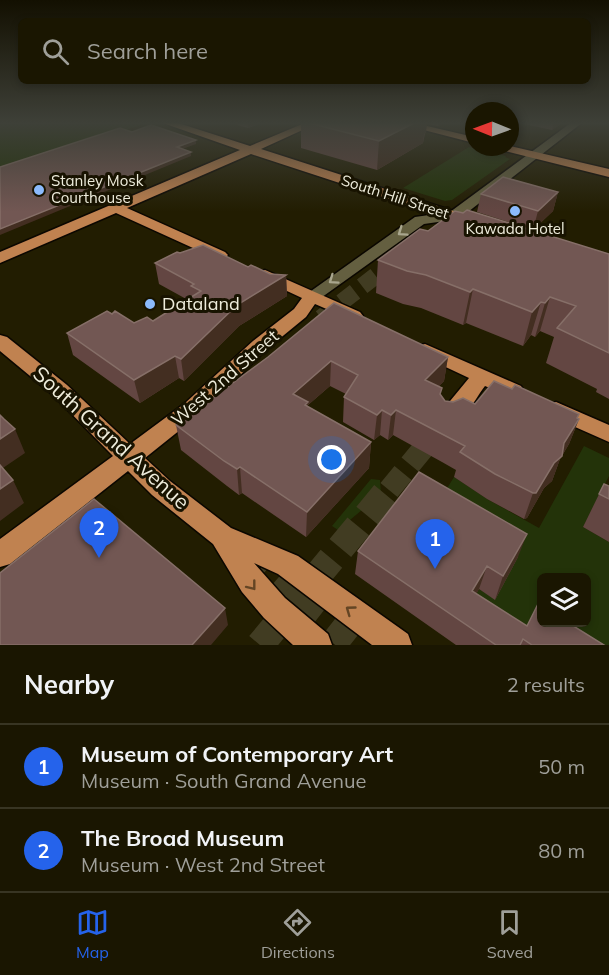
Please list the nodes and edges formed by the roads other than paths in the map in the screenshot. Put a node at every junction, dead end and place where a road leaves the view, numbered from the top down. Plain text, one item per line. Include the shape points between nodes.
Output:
1 (244, 152) edge
2 (256, 152) edge
3 (521, 152) edge
4 (537, 152) edge
5 (533, 155) junction
6 (609, 173) edge
7 (116, 208) junction
8 (454, 216) junction
9 (485, 226) edge
10 (432, 233) edge
11 (0, 258) edge
12 (236, 262) edge
13 (254, 270) edge
14 (312, 296) junction
15 (355, 316) edge
16 (0, 341) edge
17 (408, 341) edge
18 (481, 376) junction
19 (448, 418) tunnel mouth
20 (609, 434) edge
21 (130, 458) junction
22 (222, 536) junction
23 (0, 555) edge
24 (316, 645) edge
25 (397, 645) edge

1 - 7 main road
2 - 8 main road, South Hill Street
3 - 5 main road
4 - 5 street
5 - 6 main road
5 - 8 street
7 - 11 main road
7 - 12 main road
8 - 9 main road, South Hill Street
8 - 10 main road
8 -> 14 street, West 2nd Street via 420,220
13 - 14 main road
14 - 15 main road
14 - 21 main road, West 2nd Street via 300,313 260,345 218,387
16 - 21 main road, South Grand Avenue via 60,390
17 - 18 main road
18 - 19 main road
18 - 20 main road
21 - 22 main road, South Grand Avenue
21 - 23 main road, West 2nd Street
22 -> 24 main road, South Grand Avenue via 237,566 257,592
25 -> 22 main road, South Grand Avenue via 288,565

